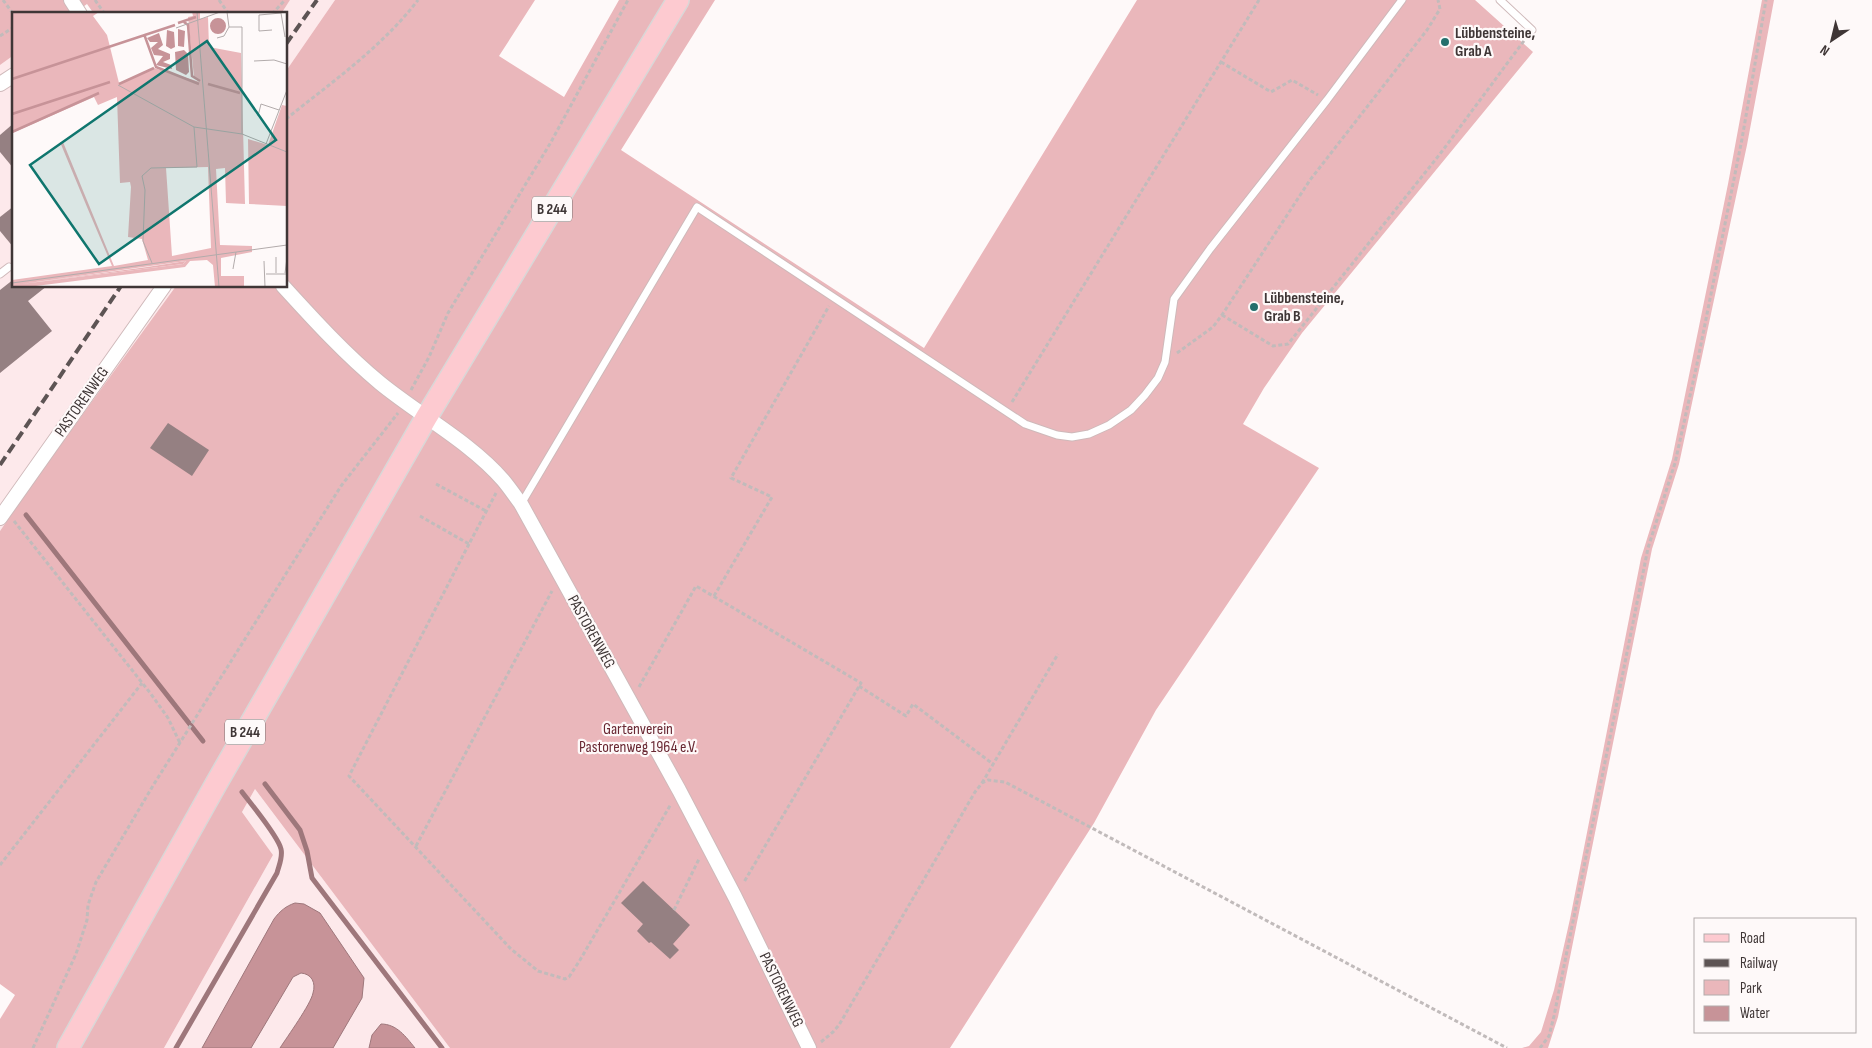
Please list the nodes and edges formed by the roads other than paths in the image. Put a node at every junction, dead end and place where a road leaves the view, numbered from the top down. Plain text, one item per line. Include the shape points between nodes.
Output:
1 (71, 0) edge
2 (678, 0) edge
3 (1402, 0) edge
4 (1500, 0) edge
5 (79, 12) edge
6 (1532, 30) road end
7 (12, 76) edge
8 (0, 84) edge
9 (9, 267) dead end
10 (0, 274) edge
11 (163, 288) edge
12 (285, 288) edge
13 (426, 418) junction
14 (521, 504) junction
15 (3, 514) edge
16 (814, 1046) edge
17 (68, 1048) edge

1 - 5 street
2 - 13 main road, B 244
3 - 14 lane via 1174,299 1165,362 1158,378 1131,410 1109,425 1072,437 1025,424 697,207
4 - 6 lane
7 - 8 street
9 - 10 lane
11 - 15 street, PASTORENWEG
12 - 13 street, PASTORENWEG via 365,370
13 - 14 street, PASTORENWEG via 458,439 503,480
13 - 17 main road, B 244
14 - 16 street, PASTORENWEG

